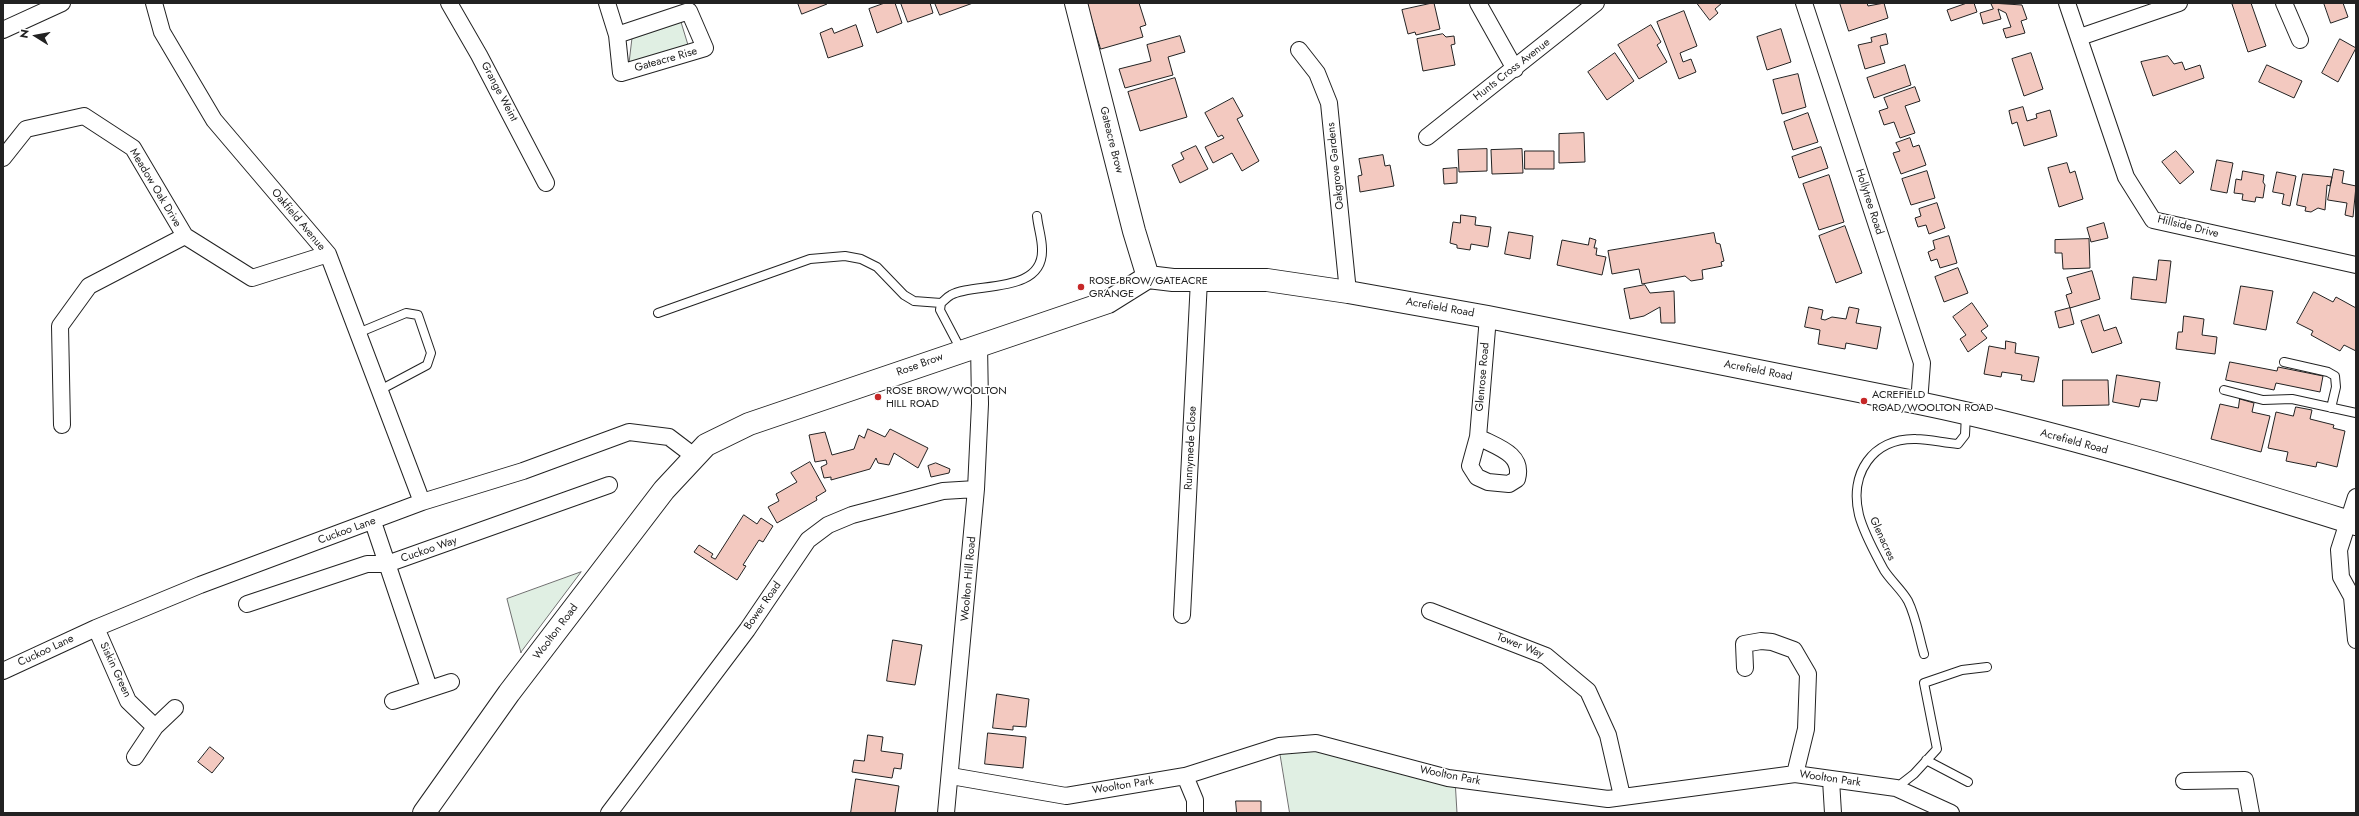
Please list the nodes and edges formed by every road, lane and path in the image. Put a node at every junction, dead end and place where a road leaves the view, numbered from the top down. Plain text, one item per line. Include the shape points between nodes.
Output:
1 (62, 3) edge
2 (154, 3) edge
3 (449, 3) edge
4 (607, 3) edge
5 (1076, 3) edge
6 (1478, 3) edge
7 (1596, 3) edge
8 (1804, 3) edge
9 (2068, 3) edge
10 (2179, 3) edge
11 (2284, 3) edge
12 (3, 30) edge
13 (617, 35) junction
14 (2080, 37) junction
15 (2300, 40) dead end
16 (1299, 50) dead end
17 (1515, 69) junction
18 (1427, 137) dead end
19 (3, 158) edge
20 (546, 183) dead end
21 (1037, 216) dead end
22 (185, 236) junction
23 (328, 254) junction
24 (2356, 265) edge
25 (1148, 277) junction
26 (1199, 280) junction
27 (1348, 292) junction
28 (941, 303) junction
29 (658, 313) dead end
30 (1488, 317) junction
31 (358, 333) junction
32 (970, 347) junction
33 (2284, 362) dead end
34 (380, 390) junction
35 (2224, 390) dead end
36 (1919, 403) junction
37 (2331, 408) junction
38 (1966, 413) junction
39 (2356, 413) edge
40 (62, 425) dead end
41 (1478, 437) dead end
42 (694, 456) junction
43 (609, 485) dead end
44 (976, 489) junction
45 (2356, 497) edge
46 (422, 502) junction
47 (373, 522) junction
48 (2352, 522) edge
49 (387, 564) junction
50 (247, 604) dead end
51 (1430, 611) dead end
52 (1182, 615) dead end
53 (96, 628) junction
54 (2356, 640) edge
55 (1924, 654) dead end
56 (1987, 667) dead end
57 (1745, 668) dead end
58 (3, 671) edge
59 (451, 682) dead end
60 (429, 688) junction
61 (393, 701) dead end
62 (174, 708) dead end
63 (155, 727) junction
64 (135, 757) dead end
65 (1926, 760) junction
66 (1795, 774) junction
67 (951, 776) junction
68 (1185, 776) junction
69 (1831, 780) junction
70 (2184, 781) dead end
71 (1968, 782) dead end
72 (1896, 788) junction
73 (1612, 803) edge
74 (424, 813) edge
75 (609, 813) edge
76 (946, 813) edge
77 (1195, 813) edge
78 (1834, 813) edge
79 (1951, 813) edge
80 (2251, 813) edge

1 - 12 street
2 - 23 street, Oakfield Avenue via 162,32 214,120
3 - 20 street, Grange Weint via 479,54
4 - 13 street, Gateacre Rise
5 - 25 main road, Gateacre Brow
6 - 17 street
7 - 17 street, Hunts Cross Avenue
8 - 36 street, Hollytree Road via 1922,364
9 - 14 street, Hillside Drive
10 - 14 street
11 - 15 street
13 - 13 street, Gateacre Rise via 689,11 705,48 621,73
14 - 24 street, Hillside Drive via 2126,177 2153,220
16 - 27 street, Oakgrove Gardens via 1317,73 1328,103
17 - 18 street, Hunts Cross Avenue
19 - 22 street, Meadow Oak Drive via 26,129 84,116 133,148
21 - 28 lane via 1042,250 1039,264 1033,272 1014,283 951,295
22 - 23 street, Meadow Oak Drive via 252,278
22 - 40 street, Meadow Oak Drive via 89,286 60,326
23 - 31 street, Oakfield Avenue
25 - 26 main road, Acrefield Road
25 - 32 main road, Rose Brow via 1108,302
26 - 27 main road, Acrefield Road via 1267,280
26 - 52 street, Runnymede Close
27 - 30 main road, Acrefield Road
28 - 29 lane via 914,301 904,295 877,267 861,259 845,256 810,259
28 - 32 lane via 940,310
30 - 36 main road, Acrefield Road
30 - 41 street, Glenrose Road
31 - 34 street, Oakfield Avenue
31 - 34 lane via 406,313 418,315 431,353 427,365
32 - 42 main road, Rose Brow via 749,424 706,446
32 - 44 street, Woolton Hill Road via 980,404
33 - 37 lane via 2328,372 2335,376 2336,387
34 - 46 street, Oakfield Avenue
35 - 37 lane via 2263,400 2285,398
36 - 38 main road, Acrefield Road
37 - 39 lane
38 - 48 main road, Acrefield Road via 2135,458
38 - 55 lane, Glenacres via 1965,435 1958,444 1916,439 1886,445 1871,454 1862,467 1858,486 1857,501 1863,527 1885,571 1908,601
42 - 46 street, Cuckoo Lane via 669,437 629,432 523,471
42 - 74 main road, Woolton Road via 664,490 509,693
43 - 49 street, Cuckoo Way
44 - 67 street, Woolton Hill Road
44 - 75 street, Bower Road via 943,491 852,515 828,525 808,540 747,630
45 - 48 street
46 - 47 street, Cuckoo Lane
47 - 49 street
47 - 53 street, Cuckoo Lane via 200,585
48 - 54 street via 2339,550 2339,556 2341,577 2352,597
49 - 50 street, Cuckoo Way via 367,564
49 - 60 street
51 - 73 street, Tower Way via 1546,656 1588,691 1608,734
53 - 58 street, Cuckoo Lane
53 - 63 street, Siskin Green via 128,701
56 - 65 lane via 1962,670 1924,683 1937,749
57 - 66 street via 1744,644 1772,642 1794,650 1808,674 1806,729
59 - 60 street
60 - 61 street
62 - 63 street
63 - 64 street
65 - 71 lane
65 - 72 lane via 1914,774
66 - 69 street, Woolton Park
66 - 73 street, Woolton Park
67 - 68 street, Woolton Park via 1066,796
67 - 76 street, Woolton Hill Road
68 - 73 street, Woolton Park via 1279,746 1316,743 1448,778
68 - 77 street via 1195,800
69 - 72 street, Woolton Park
69 - 78 street
70 - 80 street via 2245,780
72 - 79 street, Woolton Park

